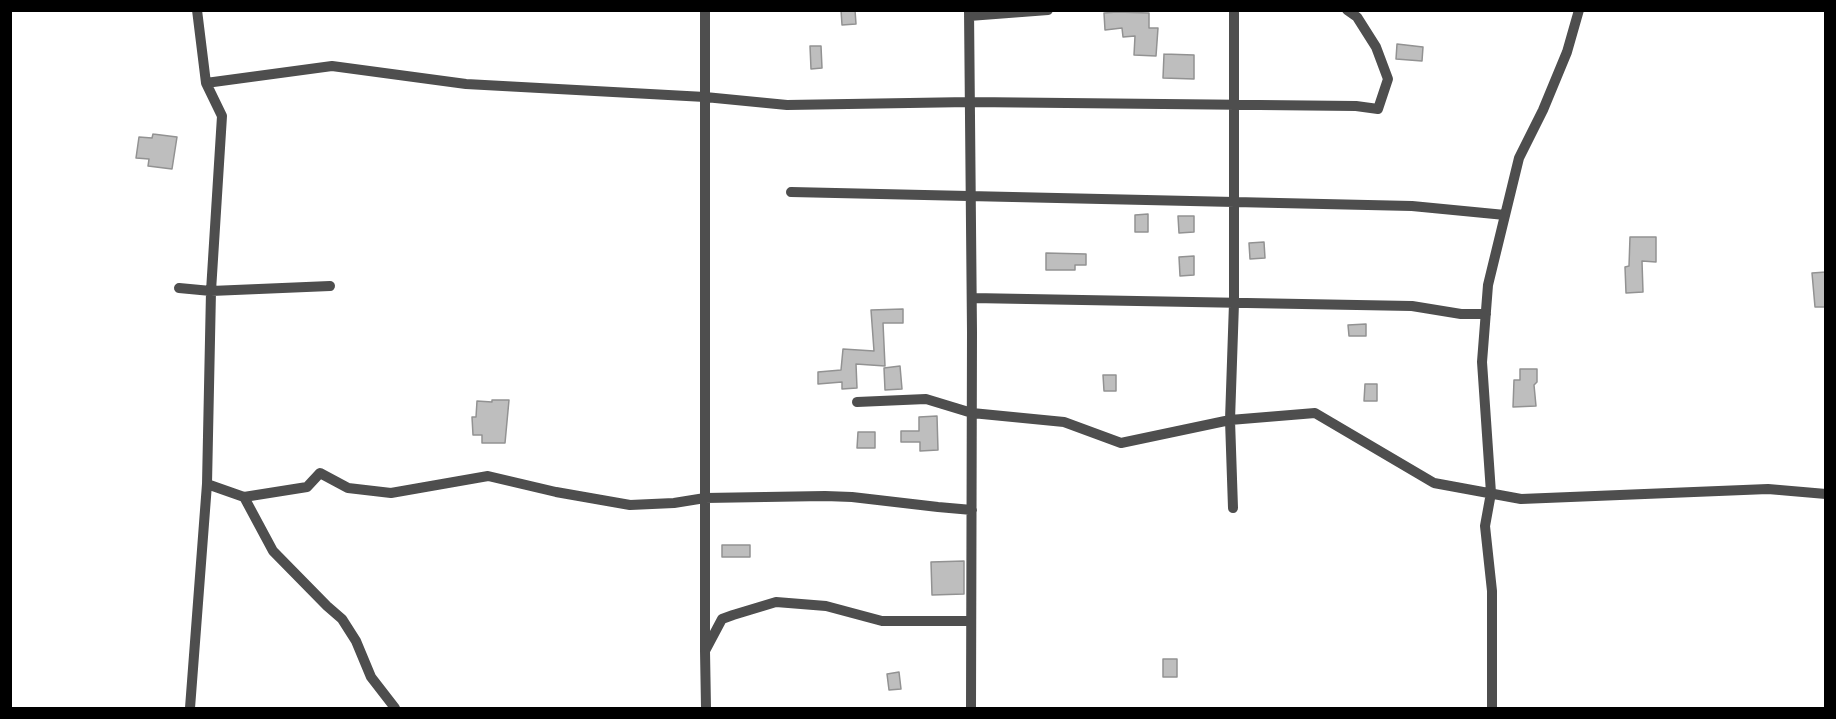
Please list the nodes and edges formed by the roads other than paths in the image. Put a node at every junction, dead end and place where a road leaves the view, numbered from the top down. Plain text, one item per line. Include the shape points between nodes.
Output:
1 (198, 10) edge
2 (705, 10) edge
3 (1048, 10) edge
4 (1234, 10) edge
5 (1347, 10) edge
6 (1579, 10) edge
7 (969, 13) edge
8 (206, 83) junction
9 (705, 97) junction
10 (970, 102) junction
11 (1235, 105) junction
12 (791, 192) dead end
13 (971, 197) junction
14 (1235, 202) junction
15 (1505, 215) junction
16 (330, 286) dead end
17 (179, 288) dead end
18 (211, 291) junction
19 (972, 298) junction
20 (1234, 303) junction
21 (1486, 314) junction
22 (857, 402) dead end
23 (972, 413) junction
24 (1230, 420) junction
25 (207, 484) junction
26 (1491, 493) junction
27 (1826, 494) edge
28 (244, 497) junction
29 (705, 498) junction
30 (1233, 508) dead end
31 (972, 510) junction
32 (971, 621) junction
33 (705, 651) junction
34 (190, 708) edge
35 (395, 708) edge
36 (706, 708) edge
37 (971, 708) edge
38 (1492, 708) edge

1 - 8 street
2 - 9 street
3 - 7 street
4 - 11 street
5 - 11 street via 1357,17 1376,47 1388,79 1378,109
6 - 15 street via 1567,52 1519,158
7 - 10 street
8 - 9 street via 332,66 466,84
8 - 18 street via 222,116
9 - 10 street via 788,105
9 - 29 street
10 - 11 street
10 - 13 street
11 - 14 street
12 - 13 street
13 - 14 street
13 - 19 street
14 - 15 street via 1412,206
14 - 20 street
15 - 21 street via 1488,285
16 - 18 street
17 - 18 street
18 - 25 street
19 - 20 street
19 - 23 street
20 - 21 street via 1412,306
20 - 24 street
21 - 26 street via 1482,362
22 - 23 street via 926,399
23 - 24 street via 1064,422 1121,443
23 - 31 street
24 - 26 street via 1314,413 1434,483
24 - 30 street
25 - 28 street
25 - 34 street
26 - 27 street via 1521,499 1768,489
26 - 38 street via 1485,526 1491,591
28 - 29 street via 307,487 320,473 348,488 391,492 488,476 630,505
28 - 35 street via 273,551 342,619 371,677
29 - 31 street via 852,496
29 - 33 street
31 - 32 street
32 - 33 street via 882,621 826,606 776,602 722,619
32 - 37 street
33 - 36 street

